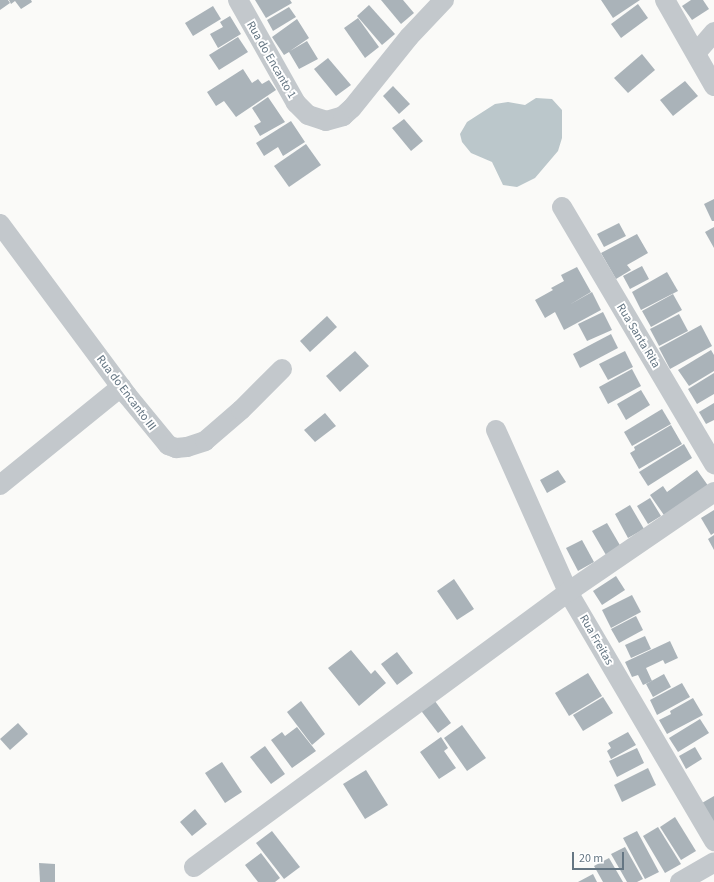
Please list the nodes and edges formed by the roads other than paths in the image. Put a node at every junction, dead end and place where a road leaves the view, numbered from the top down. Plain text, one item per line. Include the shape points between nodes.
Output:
1 (238, 0) edge
2 (444, 0) edge
3 (665, 0) edge
4 (714, 32) edge
5 (696, 53) junction
6 (714, 86) edge
7 (562, 207) dead end
8 (0, 224) edge
9 (282, 369) dead end
10 (122, 387) junction
11 (496, 430) dead end
12 (714, 464) edge
13 (0, 485) edge
14 (714, 492) edge
15 (568, 592) junction
16 (714, 841) edge
17 (714, 862) edge
18 (194, 866) dead end
19 (680, 882) edge

1 - 2 street, Rua do Encanto 1 via 284,85 302,110 326,121 336,120 352,108 409,37
3 - 5 street
4 - 5 street
5 - 6 street
7 - 12 street, Rua Santa Rita
8 - 10 street, Rua do Encanto III
9 - 10 street, Rua do Encanto III via 220,429 205,441 187,447 176,448 168,445
10 - 13 street
11 - 15 street, Rua Freitas
14 - 15 street
15 - 16 street, Rua Freitas
15 - 18 street
17 - 19 street

